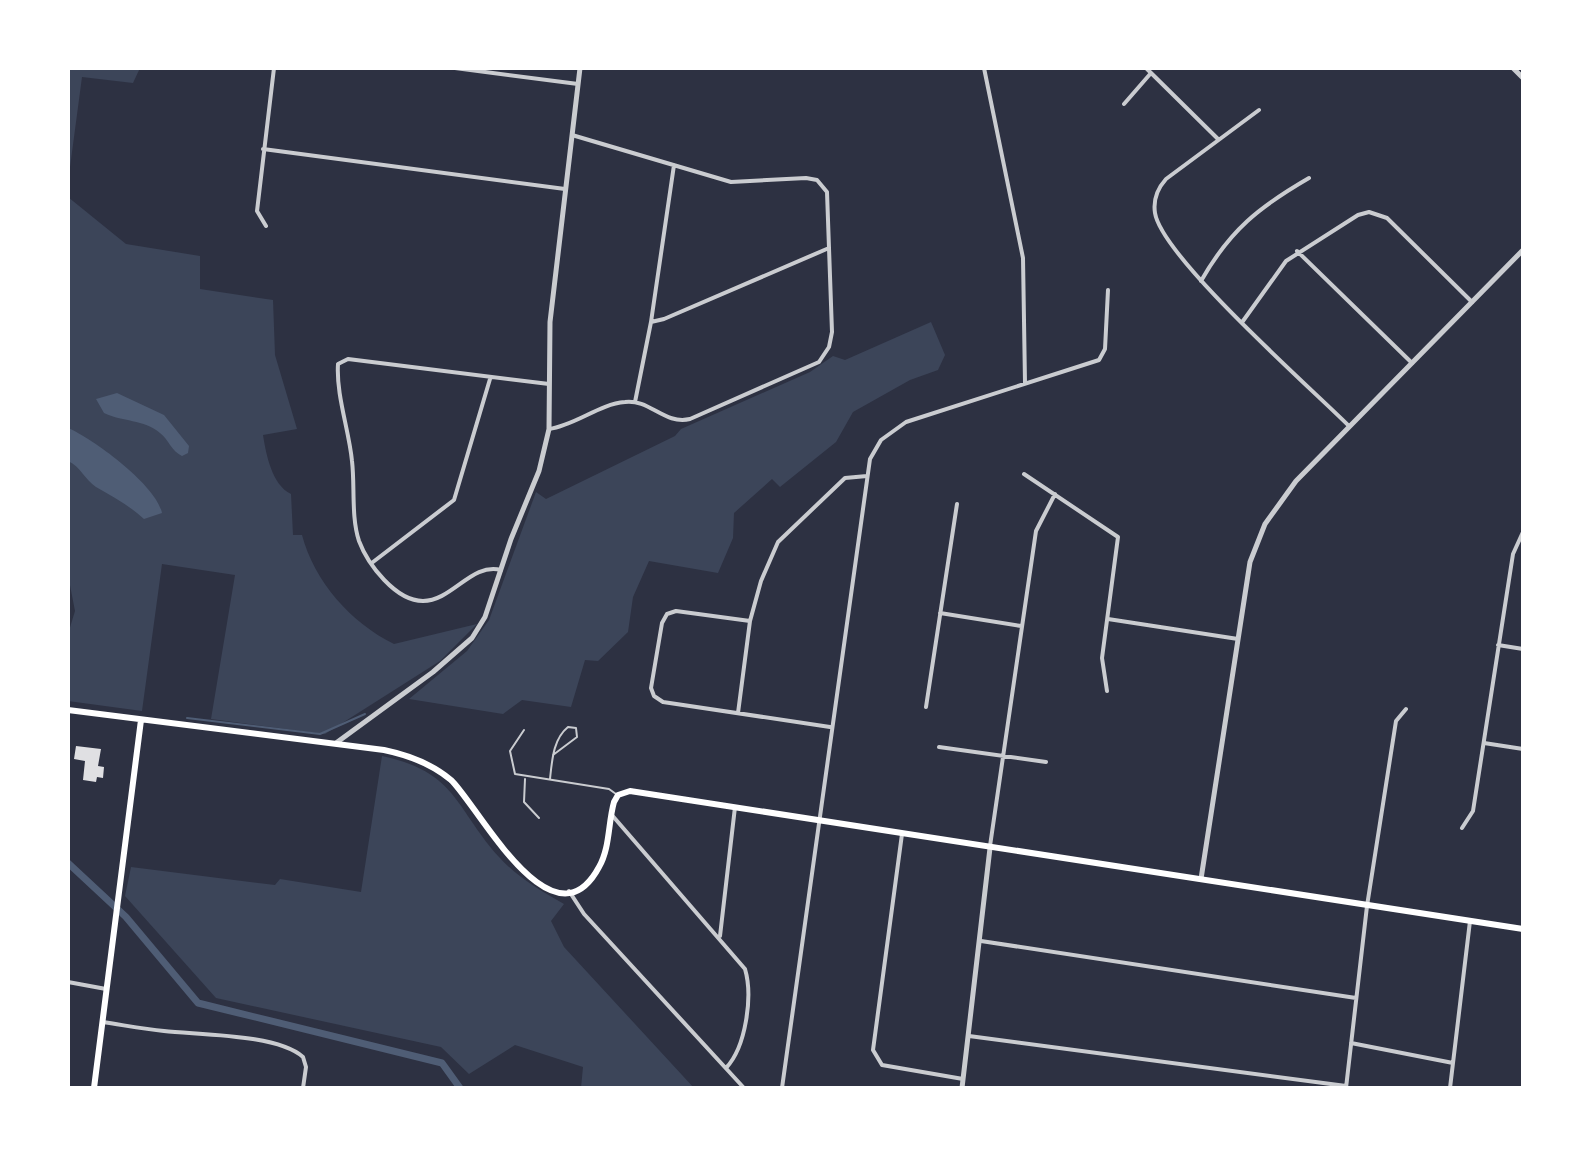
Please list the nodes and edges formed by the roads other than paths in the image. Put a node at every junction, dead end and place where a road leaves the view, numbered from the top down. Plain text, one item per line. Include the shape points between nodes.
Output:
1 (274, 68) edge
2 (455, 68) edge
3 (580, 68) edge
4 (984, 68) edge
5 (1146, 68) edge
6 (1513, 68) edge
7 (1151, 73) junction
8 (1523, 78) edge
9 (578, 84) junction
10 (1124, 104) dead end
11 (1259, 110) dead end
12 (572, 135) junction
13 (1218, 139) junction
14 (263, 149) junction
15 (674, 165) junction
16 (1309, 178) dead end
17 (565, 189) junction
18 (266, 226) dead end
19 (829, 248) junction
20 (1523, 250) edge
21 (1297, 251) junction
22 (1201, 281) junction
23 (1108, 290) dead end
24 (1472, 302) junction
25 (651, 322) junction
26 (1243, 322) junction
27 (1412, 363) junction
28 (490, 379) junction
29 (1025, 383) junction
30 (549, 384) junction
31 (635, 402) junction
32 (1349, 426) junction
33 (549, 429) junction
34 (1024, 474) dead end
35 (867, 476) junction
36 (1055, 494) junction
37 (957, 504) dead end
38 (1523, 532) edge
39 (373, 562) junction
40 (501, 570) junction
41 (940, 613) junction
42 (1108, 619) junction
43 (750, 621) junction
44 (1021, 627) junction
45 (1238, 639) junction
46 (1498, 645) junction
47 (1523, 649) edge
48 (1107, 691) dead end
49 (926, 707) dead end
50 (1406, 709) dead end
51 (68, 710) edge
52 (738, 713) junction
53 (141, 720) junction
54 (830, 727) junction
55 (524, 730) dead end
56 (1484, 743) junction
57 (335, 744) junction
58 (939, 747) dead end
59 (1523, 749) edge
60 (553, 755) junction
61 (1001, 756) junction
62 (1046, 762) dead end
63 (525, 778) junction
64 (550, 780) junction
65 (618, 795) junction
66 (735, 807) junction
67 (611, 814) junction
68 (539, 818) dead end
69 (818, 821) junction
70 (1462, 828) dead end
71 (902, 834) junction
72 (990, 848) junction
73 (1201, 880) junction
74 (569, 891) junction
75 (1367, 906) junction
76 (1470, 921) junction
77 (1523, 929) edge
78 (720, 936) junction
79 (981, 941) junction
80 (68, 982) edge
81 (106, 989) junction
82 (1356, 998) junction
83 (102, 1021) junction
84 (969, 1036) junction
85 (1351, 1043) junction
86 (1453, 1063) junction
87 (726, 1068) junction
88 (963, 1079) junction
89 (1346, 1087) edge
90 (94, 1088) edge
91 (303, 1088) edge
92 (744, 1088) edge
93 (782, 1088) edge
94 (962, 1088) edge
95 (1450, 1088) edge

1 - 14 street
2 - 9 street
3 - 9 street
4 - 29 street via 1023,258
5 - 7 street
6 - 8 street
7 - 10 street
7 - 13 street
9 - 12 street
11 - 13 street
12 - 15 street
12 - 17 street
13 - 22 street via 1166,179 1157,194 1155,214
14 - 17 street
14 - 18 street via 257,211
15 - 19 street via 731,182 817,180 827,192
15 - 25 street
16 - 22 street via 1233,232
17 - 30 street via 550,322
19 - 25 street
19 - 31 street via 827,353 808,368 690,419 669,419
20 - 24 street
21 - 24 street via 1369,212 1387,218
21 - 26 street
21 - 27 street
22 - 26 street
23 - 29 street via 1103,356
24 - 27 street
25 - 31 street
26 - 32 street
27 - 32 street
28 - 30 street
28 - 39 street via 454,500
28 - 39 street via 341,361 357,533
29 - 35 street via 898,426 875,449
30 - 33 street
31 - 33 street
32 - 45 street via 1296,481 1265,524 1250,562
33 - 40 street via 539,471
34 - 36 street
35 - 43 street via 845,478 778,542
35 - 54 street
36 - 42 street via 1118,537
36 - 44 street via 1036,531
37 - 41 street
38 - 46 street via 1513,554
39 - 40 street via 400,594 425,601 443,596 485,569
40 - 57 street via 485,617 464,648
41 - 44 street
41 - 49 street
42 - 45 street
42 - 48 street via 1102,658
43 - 52 street
43 - 52 street via 667,614 651,688 663,702
44 - 61 street
45 - 73 street
46 - 47 street
46 - 56 street
50 - 75 street via 1396,721
51 - 53 main road
52 - 54 street
53 - 57 main road
53 - 81 main road
54 - 69 street
55 - 63 lane via 513,743 510,758 515,774
56 - 59 street
56 - 70 street via 1473,811
57 - 74 main road via 396,753 437,770 465,796 514,864 546,887
58 - 61 street
60 - 60 lane via 577,737 576,728 564,729
60 - 64 lane
61 - 62 street
61 - 72 street
63 - 64 lane
63 - 68 lane via 524,802
64 - 65 lane
65 - 66 main road via 630,791
65 - 67 main road
66 - 69 main road
66 - 78 street
67 - 74 main road via 601,865 585,884
67 - 78 street
69 - 71 main road
69 - 93 street
71 - 72 main road
71 - 88 street via 873,1050 877,1061 889,1067
72 - 73 main road
72 - 79 street
73 - 75 main road
74 - 87 street via 584,914
75 - 76 main road
75 - 82 street
76 - 77 main road
76 - 86 street
78 - 87 street via 747,975 741,1041
79 - 82 street
79 - 84 street
80 - 81 street
81 - 83 main road
82 - 85 street
83 - 90 main road
83 - 91 street via 285,1048 303,1057
84 - 88 street
84 - 89 street
85 - 86 street
85 - 89 street
86 - 95 street
87 - 92 street
88 - 94 street

